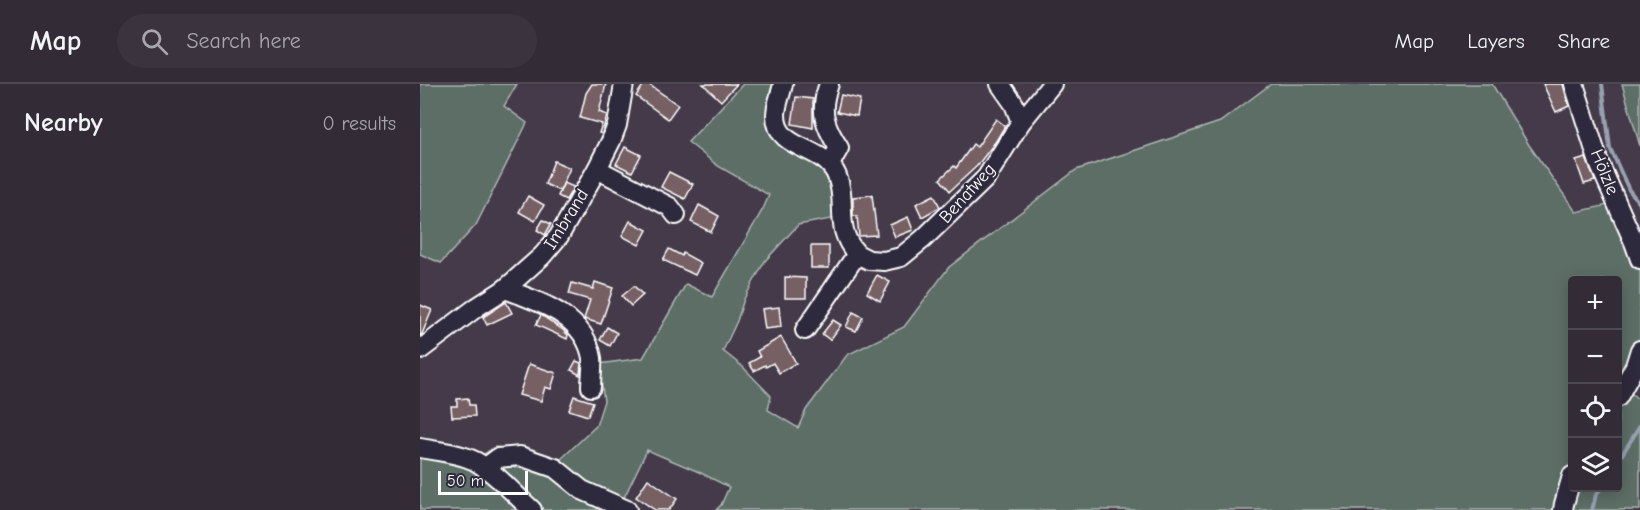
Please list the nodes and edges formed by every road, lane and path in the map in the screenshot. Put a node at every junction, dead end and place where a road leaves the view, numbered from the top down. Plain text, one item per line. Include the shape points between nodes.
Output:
1 (624, 84) edge
2 (783, 84) edge
3 (829, 84) edge
4 (1000, 84) edge
5 (1052, 84) edge
6 (1574, 84) edge
7 (1021, 122) junction
8 (830, 164) junction
9 (597, 169) junction
10 (676, 215) dead end
11 (857, 254) junction
12 (1640, 259) edge
13 (505, 290) junction
14 (806, 330) dead end
15 (420, 350) edge
16 (1640, 350) edge
17 (591, 387) dead end
18 (1622, 388) edge
19 (420, 448) edge
20 (485, 468) junction
21 (1568, 490) edge
22 (532, 510) edge
23 (627, 510) edge
24 (1563, 510) edge

1 - 9 street, Imbrand via 617,125
2 - 8 street via 777,128 784,137
3 - 8 street via 824,118 839,148
4 - 7 street
5 - 7 street, Benatweg
6 - 12 street, Hölzle via 1599,163
7 - 11 street, Benatweg via 986,178 901,257 869,260
8 - 11 street via 840,184 844,234
9 - 10 street, Imbrand via 670,207
9 - 13 street, Imbrand via 559,236
11 - 14 street
13 - 15 street, Imbrand
13 - 17 street via 543,303 576,326 586,338 592,359
16 - 18 street
19 - 20 street via 473,460
20 - 22 street
20 - 23 street via 498,458 520,456 555,468 582,490
21 - 24 street

